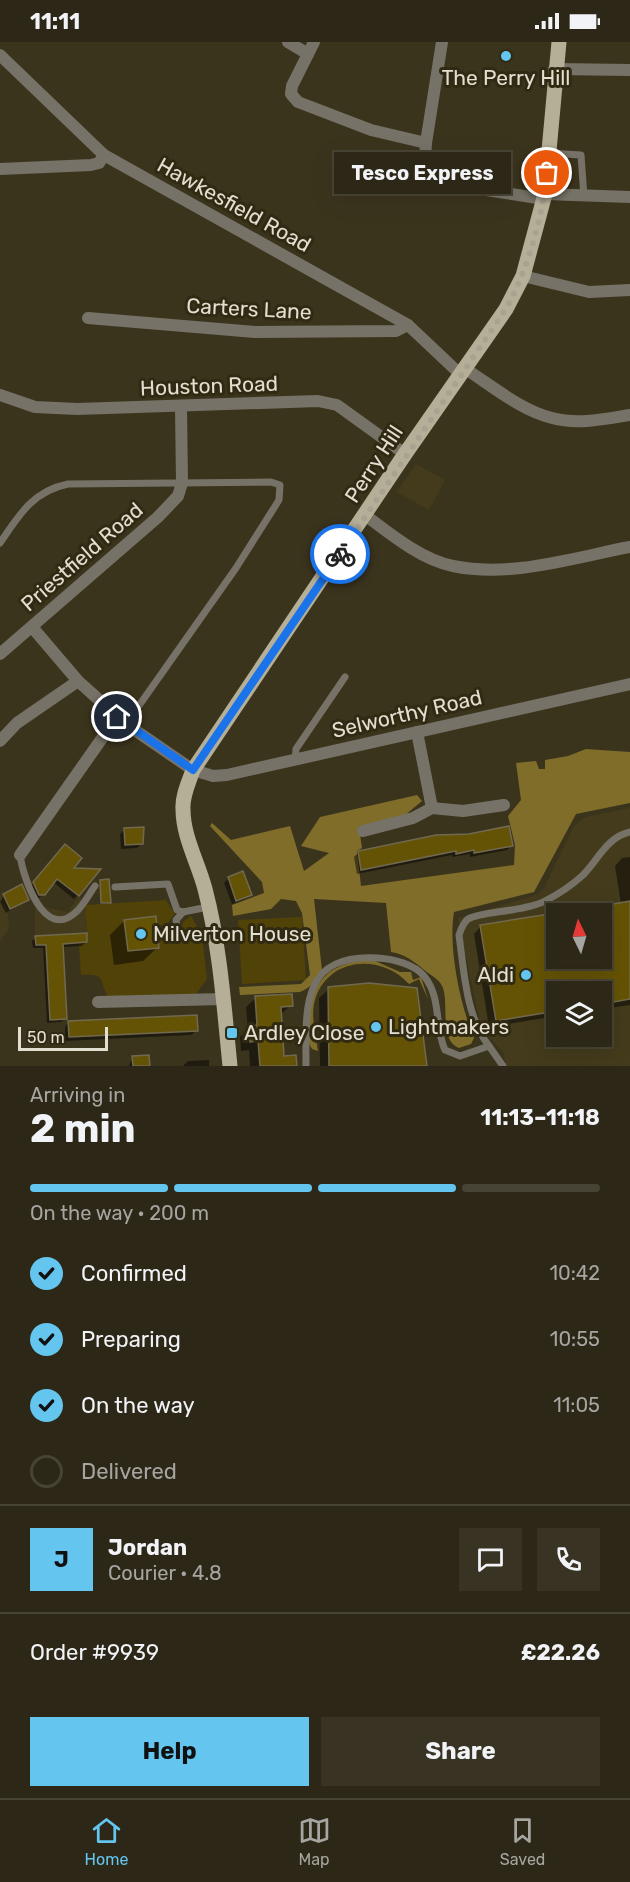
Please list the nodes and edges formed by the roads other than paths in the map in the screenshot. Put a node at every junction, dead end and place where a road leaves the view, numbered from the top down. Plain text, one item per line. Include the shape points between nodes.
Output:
1 (288, 42) edge
2 (314, 42) edge
3 (441, 42) edge
4 (559, 42) edge
5 (308, 54) junction
6 (0, 55) edge
7 (554, 69) junction
8 (630, 70) edge
9 (426, 143) junction
10 (549, 153) junction
11 (104, 155) junction
12 (0, 169) edge
13 (544, 196) junction
14 (584, 197) junction
15 (630, 198) edge
16 (524, 276) junction
17 (630, 290) edge
18 (88, 318) dead end
19 (408, 325) junction
20 (462, 371) junction
21 (0, 395) edge
22 (181, 407) junction
23 (630, 415) edge
24 (405, 453) junction
25 (182, 483) junction
26 (365, 515) junction
27 (0, 543) edge
28 (630, 547) edge
29 (32, 627) junction
30 (0, 654) edge
31 (345, 677) dead end
32 (78, 681) junction
33 (630, 684) edge
34 (122, 721) junction
35 (417, 732) junction
36 (0, 741) edge
37 (295, 760) junction
38 (193, 770) junction
39 (504, 805) dead end
40 (432, 808) junction
41 (363, 831) dead end
42 (630, 832) edge
43 (20, 855) joint
44 (95, 886) dead end
45 (115, 887) dead end
46 (208, 907) junction
47 (183, 912) junction
48 (177, 927) dead end
49 (223, 999) junction
50 (98, 1002) dead end
51 (489, 1046) junction
52 (230, 1066) edge
53 (306, 1066) edge
54 (502, 1066) edge

1 - 5 street
2 - 5 street
3 - 9 street
4 - 7 main road, Perry Hill
5 - 9 street via 292,86 291,94 298,102 371,130
6 - 11 street, Hawkesfield Road
7 - 8 street
7 - 10 main road, Perry Hill
9 - 13 street via 427,181
10 - 13 main road, Perry Hill
10 - 14 lane via 581,155
11 - 12 street via 99,163 91,165
11 - 19 street, Hawkesfield Road
13 - 14 street
13 - 16 main road, Perry Hill
14 - 15 street
16 - 17 street via 589,292
16 - 20 main road, Perry Hill
18 - 19 street, Carters Lane via 255,332 396,331
19 - 20 street, Hawkesfield Road
20 - 23 street, Hawkesfield Road via 552,418 587,422
20 - 24 main road, Perry Hill
21 - 22 street, Houston Road via 35,407
22 - 24 street, Houston Road via 318,401 337,405
22 - 25 street
24 - 26 main road, Perry Hill
25 - 27 lane, Priestfield Road via 53,487 32,499
25 - 29 street, Priestfield Road via 178,496 158,517
25 - 34 lane via 271,482 280,485 281,494 236,568
26 - 28 street via 401,543 451,566 504,571
26 - 38 main road, Perry Hill
29 - 30 street, Priestfield Road
29 - 32 street
31 - 37 lane via 296,749
32 - 34 street
32 - 36 street via 17,723
33 - 35 street, Selworthy Road
34 - 38 street
34 - 43 street
35 - 37 street, Selworthy Road
35 - 40 street
37 - 38 street, Selworthy Road via 227,775 213,776
38 - 46 main road, Perry Hill via 182,808
39 - 40 street via 463,812
40 - 41 street via 396,824
42 - 51 lane via 610,842 564,892 517,911 472,917 462,927 459,935 473,1019
43 - 44 lane via 26,881 47,916 62,918 77,912
45 - 47 lane via 168,884 177,910
46 - 47 lane
46 - 49 main road, Perry Hill
47 - 48 lane via 176,920
49 - 50 street
49 - 52 main road, Perry Hill
51 - 53 lane via 470,1053 452,1054 445,1050 434,993 422,974 392,960 358,958 334,964 310,994 305,1016
51 - 54 lane

